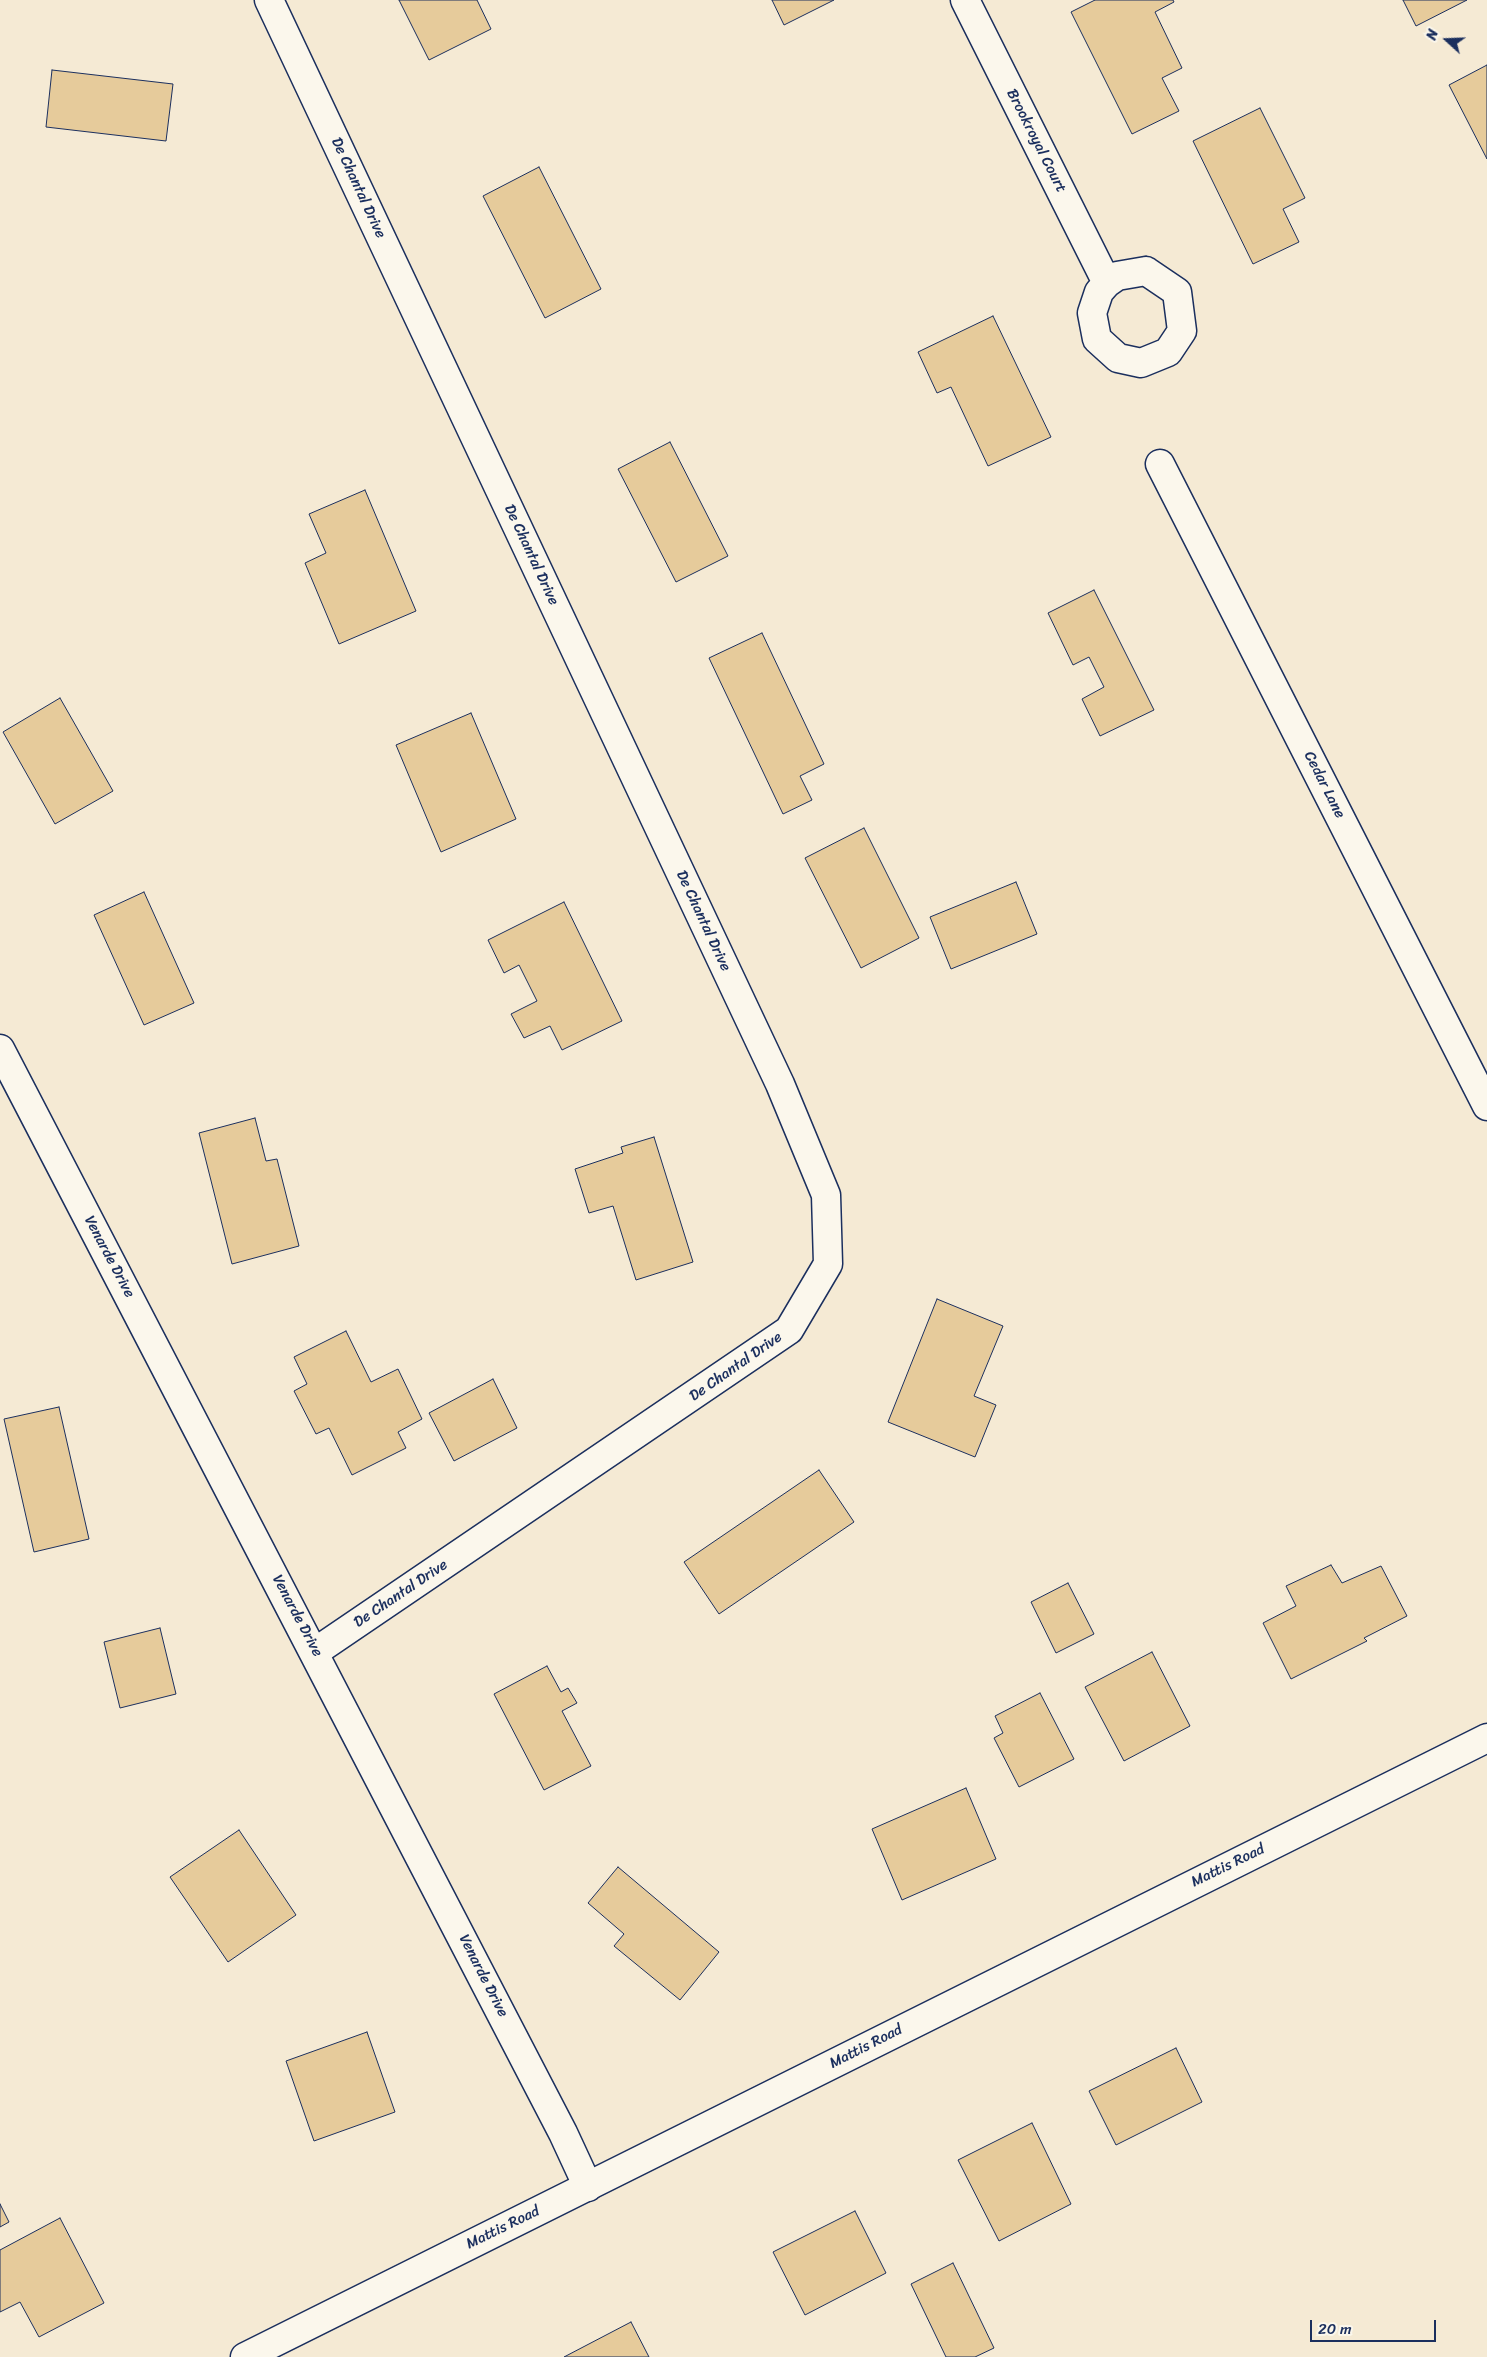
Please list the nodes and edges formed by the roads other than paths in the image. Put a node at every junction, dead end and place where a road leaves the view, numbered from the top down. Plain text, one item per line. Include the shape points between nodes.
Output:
1 (269, 0) edge
2 (965, 0) edge
3 (1106, 283) dead end
4 (1160, 464) dead end
5 (0, 1049) edge
6 (1487, 1106) edge
7 (315, 1652) junction
8 (1487, 1738) edge
9 (588, 2187) junction
10 (245, 2357) edge

1 - 7 street, De Chantal Drive via 780,1084 826,1195 828,1264 789,1330
2 - 3 street, Brookroyal Court
4 - 6 street, Cedar Lane
5 - 7 street, Venarde Drive
7 - 9 street, Venarde Drive via 564,2133
8 - 9 street, Mattis Road
9 - 10 street, Mattis Road

